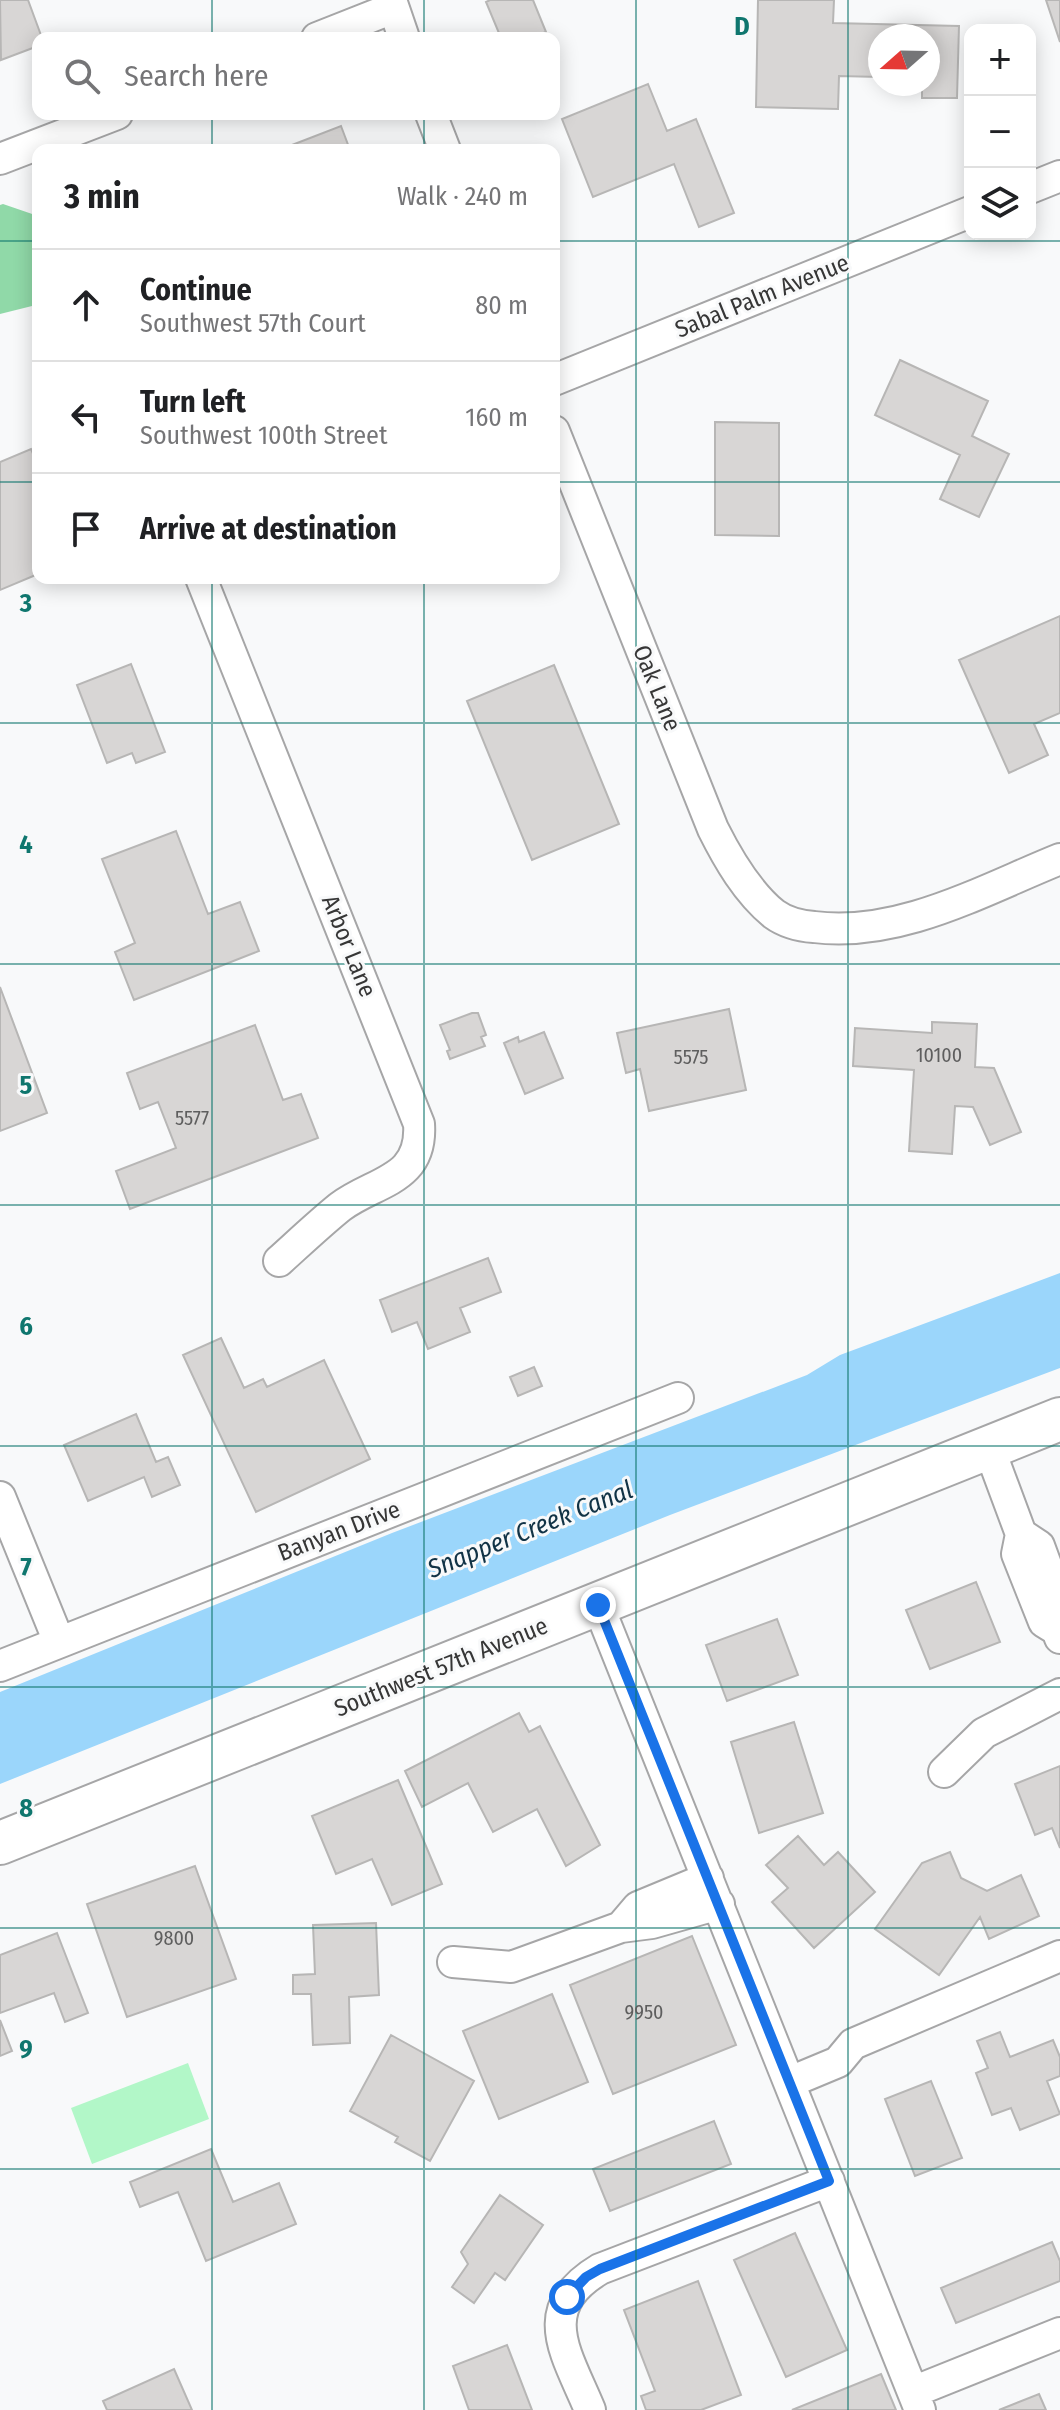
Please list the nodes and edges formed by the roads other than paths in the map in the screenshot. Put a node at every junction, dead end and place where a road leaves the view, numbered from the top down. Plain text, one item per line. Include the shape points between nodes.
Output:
1 (392, 4) edge
2 (330, 32) edge
3 (402, 32) edge
4 (106, 120) edge
5 (433, 120) edge
6 (62, 144) edge
7 (443, 144) edge
8 (0, 159) edge
9 (32, 160) edge
10 (1060, 176) edge
11 (1036, 186) edge
12 (964, 214) edge
13 (560, 378) edge
14 (560, 446) edge
15 (203, 584) edge
16 (1060, 859) edge
17 (279, 1261) dead end
18 (678, 1398) dead end
19 (1060, 1419) edge
20 (989, 1448) junction
21 (0, 1497) edge
22 (598, 1605) junction
23 (1059, 1624) edge
24 (59, 1642) junction
25 (0, 1666) edge
26 (1060, 1694) edge
27 (944, 1772) dead end
28 (0, 1843) edge
29 (713, 1891) junction
30 (1060, 1956) edge
31 (453, 1962) dead end
32 (786, 2072) junction
33 (829, 2181) junction
34 (1060, 2333) edge
35 (917, 2401) edge
36 (590, 2410) edge

1 - 2 street
1 - 3 street
4 - 6 street
5 - 7 street
8 - 9 street
10 - 11 street
12 - 13 street, Sabal Palm Avenue
14 - 16 street, Oak Lane via 713,829 726,856 776,915 816,928 898,923
15 - 17 street, Arbor Lane via 419,1124 417,1148 404,1169 341,1207
18 - 24 street, Banyan Drive
19 - 20 main road, Southwest 57th Avenue
20 - 22 main road, Southwest 57th Avenue
20 - 23 street via 1021,1534 1017,1554 1044,1622
21 - 24 street
22 - 28 main road, Southwest 57th Avenue
22 - 29 street
24 - 25 street, Banyan Drive
26 - 27 street via 984,1733
29 - 31 street via 652,1923 621,1927 511,1967
29 - 32 street
30 - 32 street via 853,2044 838,2041
32 - 33 street
33 - 35 street
33 - 36 street via 600,2269 580,2282 567,2297 561,2337
34 - 35 street

